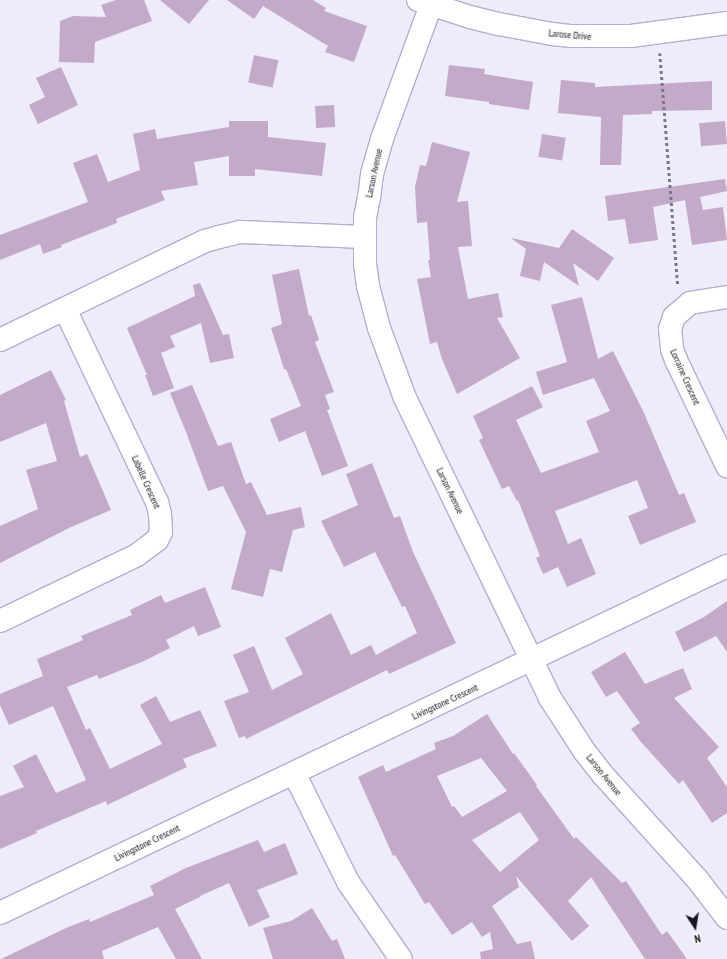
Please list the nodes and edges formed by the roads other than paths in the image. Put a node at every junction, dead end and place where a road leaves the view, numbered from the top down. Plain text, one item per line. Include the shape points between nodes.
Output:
1 (424, 3) edge
2 (727, 23) edge
3 (365, 237) junction
4 (727, 297) edge
5 (65, 309) junction
6 (0, 340) edge
7 (727, 466) edge
8 (727, 566) edge
9 (0, 621) edge
10 (531, 660) junction
11 (294, 773) junction
12 (0, 913) edge
13 (727, 918) edge
14 (401, 959) edge

1 - 2 street, Larose Drive via 518,28 589,37 651,34
1 - 3 street, Larson Avenue via 377,156 366,211
3 - 5 street via 240,232 229,234 205,241
3 - 10 street, Larson Avenue via 365,264 373,310 394,372
4 - 7 street, Lorraine Crescent via 690,303 674,317 670,329 674,354
5 - 6 street
5 - 9 street, Labelle Crescent via 157,502 161,532 157,540 138,555
8 - 10 street
10 - 11 street, Livingstone Crescent
10 - 13 street, Larson Avenue via 550,698 585,752 623,799 697,879
11 - 12 street, Livingstone Crescent
11 - 14 street via 348,882

